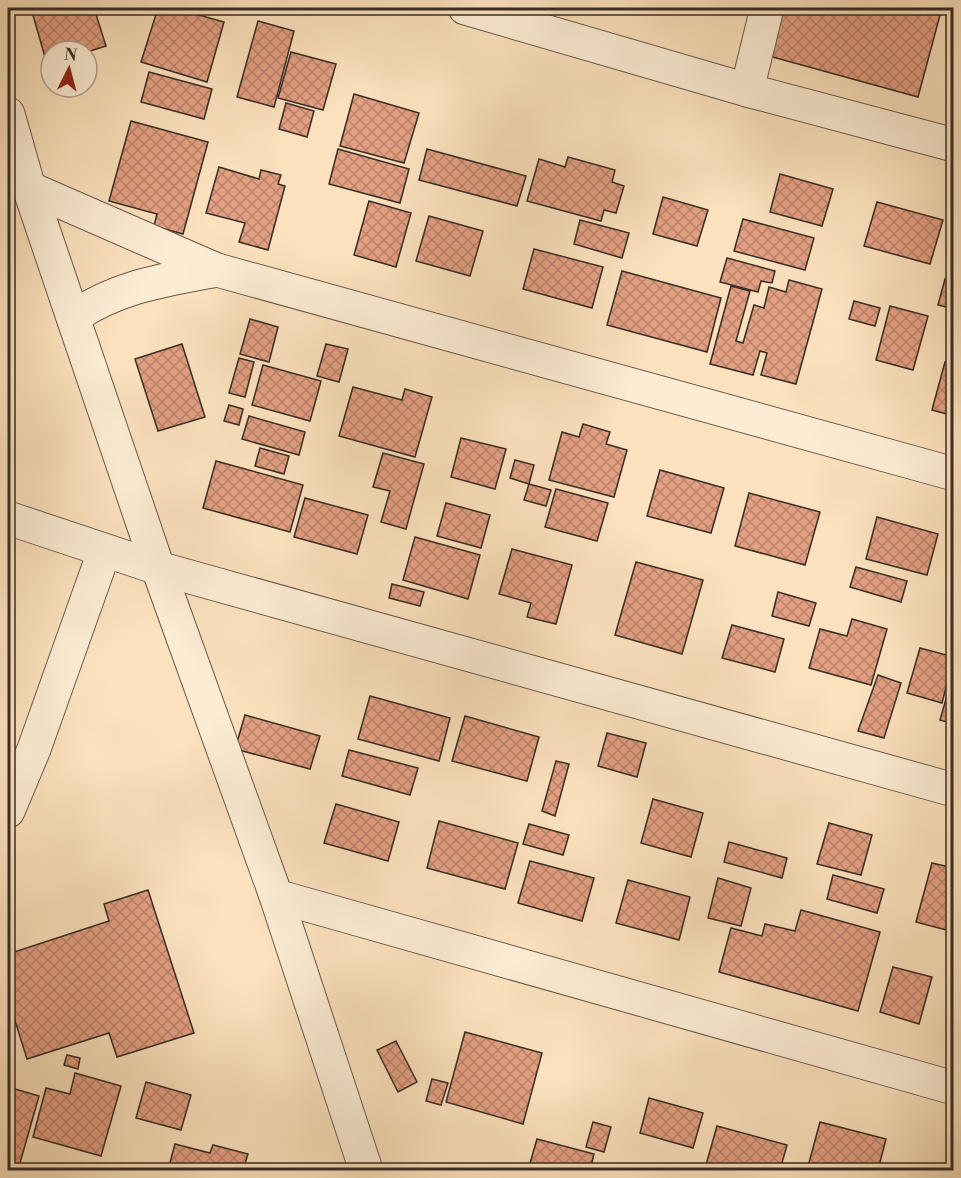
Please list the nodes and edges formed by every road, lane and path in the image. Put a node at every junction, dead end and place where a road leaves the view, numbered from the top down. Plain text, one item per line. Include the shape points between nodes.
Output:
1 (465, 8) edge
2 (767, 8) edge
3 (747, 90) junction
4 (8, 114) edge
5 (954, 145) edge
6 (29, 188) junction
7 (217, 270) junction
8 (74, 318) junction
9 (954, 474) edge
10 (8, 518) edge
11 (104, 552) junction
12 (158, 568) junction
13 (954, 790) edge
14 (8, 811) edge
15 (276, 896) junction
16 (954, 1089) edge
17 (366, 1170) edge

1 - 3 street
2 - 3 street
3 - 5 street
4 - 6 street
6 - 7 street
6 - 8 street
7 - 8 street via 142,284 93,304
7 - 9 street
8 - 12 street
10 - 11 street
11 - 12 street
11 - 14 street
12 - 13 street
12 - 15 street
15 - 16 street
15 - 17 street

